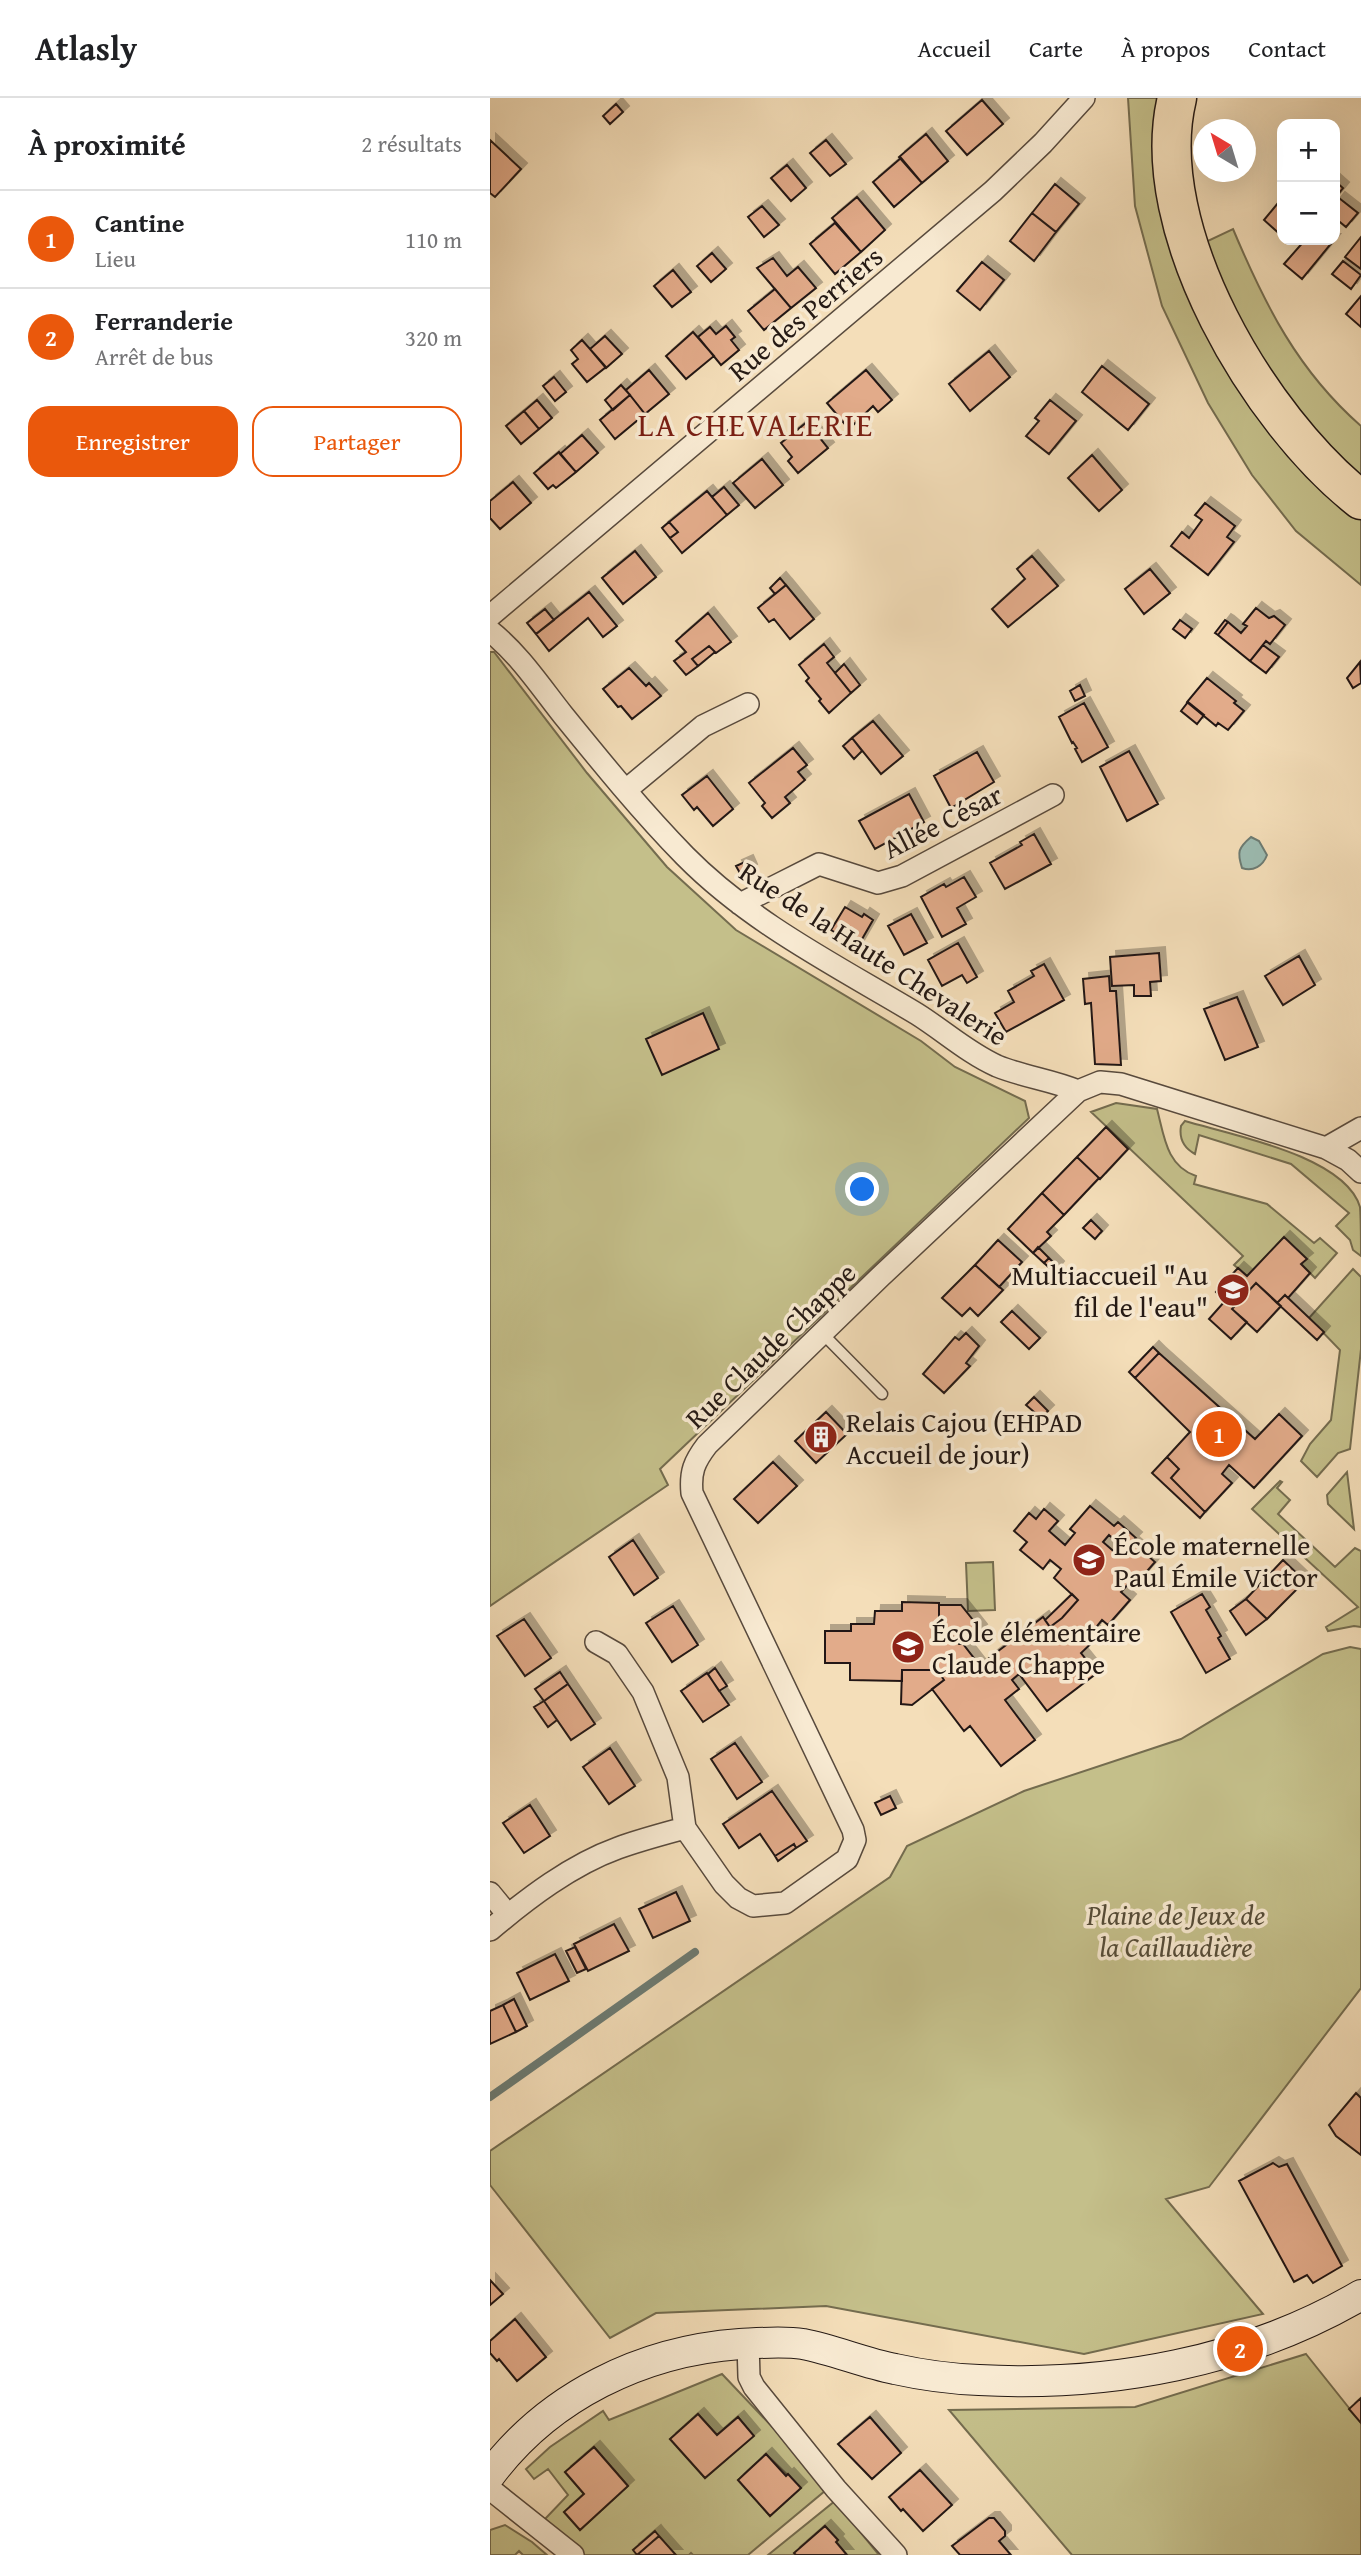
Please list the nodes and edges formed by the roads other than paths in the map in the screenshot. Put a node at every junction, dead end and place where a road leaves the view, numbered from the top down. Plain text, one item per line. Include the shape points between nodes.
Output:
1 (1084, 98) edge
2 (1177, 98) edge
3 (1361, 500) edge
4 (490, 616) edge
5 (490, 631) edge
6 (748, 704) dead end
7 (626, 790) junction
8 (1053, 795) dead end
9 (740, 904) junction
10 (1078, 1091) junction
11 (1361, 1128) edge
12 (1326, 1148) junction
13 (1361, 1172) edge
14 (822, 1333) junction
15 (882, 1394) dead end
16 (596, 1642) dead end
17 (685, 1828) junction
18 (490, 1893) edge
19 (508, 1914) junction
20 (490, 1930) edge
21 (1361, 2295) edge
22 (748, 2343) junction
23 (490, 2475) edge
24 (490, 2489) edge
25 (573, 2555) edge
26 (896, 2555) edge

1 - 4 street, Rue des Perriers via 993,191
2 - 3 highway via 1172,149 1179,211 1205,286 1245,366 1273,405 1320,461
5 - 7 street, Rue de la Haute Chevalerie via 511,649
6 - 7 street via 703,726
7 - 9 street, Rue de la Haute Chevalerie via 687,858
8 - 9 street, Allée César via 902,876 878,883 819,864
9 - 10 street, Rue de la Haute Chevalerie via 972,1053 997,1066
10 - 12 street via 1100,1082 1121,1084
10 - 14 street, Rue Claude Chappe
11 - 12 street
12 - 13 street
14 - 15 lane
14 - 17 street, Rue Claude Chappe via 706,1445 694,1462 691,1478 692,1493 855,1840 847,1859 785,1903 753,1906 724,1884
16 - 17 street via 617,1654 643,1692 678,1777
17 - 19 street via 592,1860
18 - 19 street
19 - 20 street
21 - 22 street via 1279,2336 1240,2349 1140,2371 1047,2382 977,2380 896,2370 802,2344
22 - 23 street via 674,2354 585,2389 510,2448
22 - 26 street via 749,2377 754,2387
24 - 25 street

